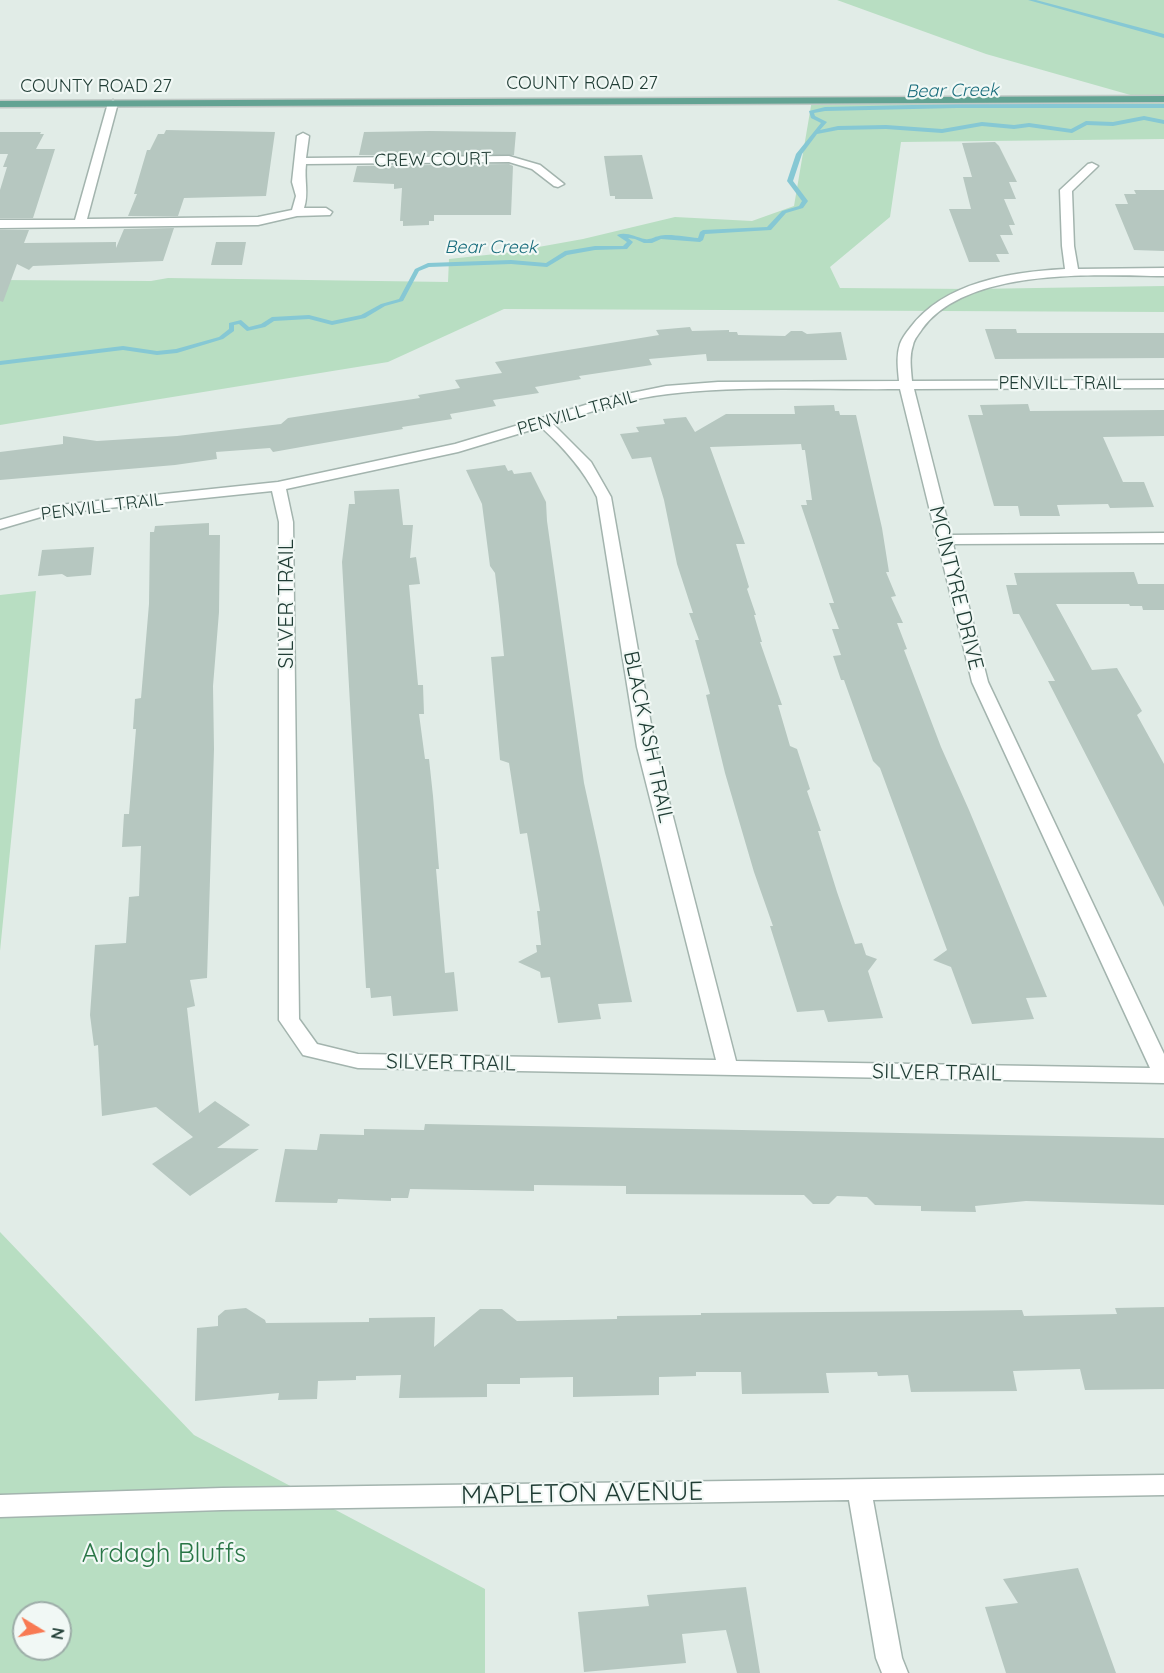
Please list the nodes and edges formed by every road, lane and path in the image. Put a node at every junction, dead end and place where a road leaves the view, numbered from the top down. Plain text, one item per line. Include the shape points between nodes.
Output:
1 (1164, 99) edge
2 (113, 103) junction
3 (0, 104) edge
4 (303, 136) dead end
5 (300, 161) junction
6 (1092, 166) dead end
7 (558, 184) dead end
8 (297, 212) junction
9 (326, 212) dead end
10 (80, 223) junction
11 (0, 224) edge
12 (1072, 272) junction
13 (1164, 272) edge
14 (1164, 384) edge
15 (906, 386) junction
16 (543, 422) junction
17 (278, 486) junction
18 (0, 525) edge
19 (1164, 538) edge
20 (944, 540) junction
21 (728, 1069) junction
22 (1164, 1076) edge
23 (1164, 1485) edge
24 (859, 1490) junction
25 (0, 1506) edge
26 (896, 1673) edge

1 - 2 main road, COUNTY ROAD 27
2 - 3 main road, COUNTY ROAD 27
2 - 10 street
4 - 5 street
5 - 7 street, CREW COURT via 527,161
5 - 8 street via 298,182 302,196
6 - 12 street via 1066,189
8 - 9 street
8 - 10 street via 258,221
10 - 11 street
12 - 13 street, MCINTYRE DRIVE
12 - 15 street, MCINTYRE DRIVE via 1010,280 972,290 930,311 907,341
14 - 15 street, PENVILL TRAIL
15 - 16 street, PENVILL TRAIL via 717,386 666,390
15 - 20 street, MCINTYRE DRIVE
16 - 17 street, PENVILL TRAIL via 458,448
16 - 21 street, BLACK ASH TRAIL via 586,462 604,497 646,747
17 - 18 street, PENVILL TRAIL via 50,510
17 - 21 street, SILVER TRAIL via 286,522 290,1020 310,1050 358,1061
19 - 20 street
20 - 22 street, MCINTYRE DRIVE via 980,682
21 - 22 street, SILVER TRAIL
23 - 24 street, MAPLETON AVENUE
24 - 25 street, MAPLETON AVENUE
24 - 26 street via 889,1658

